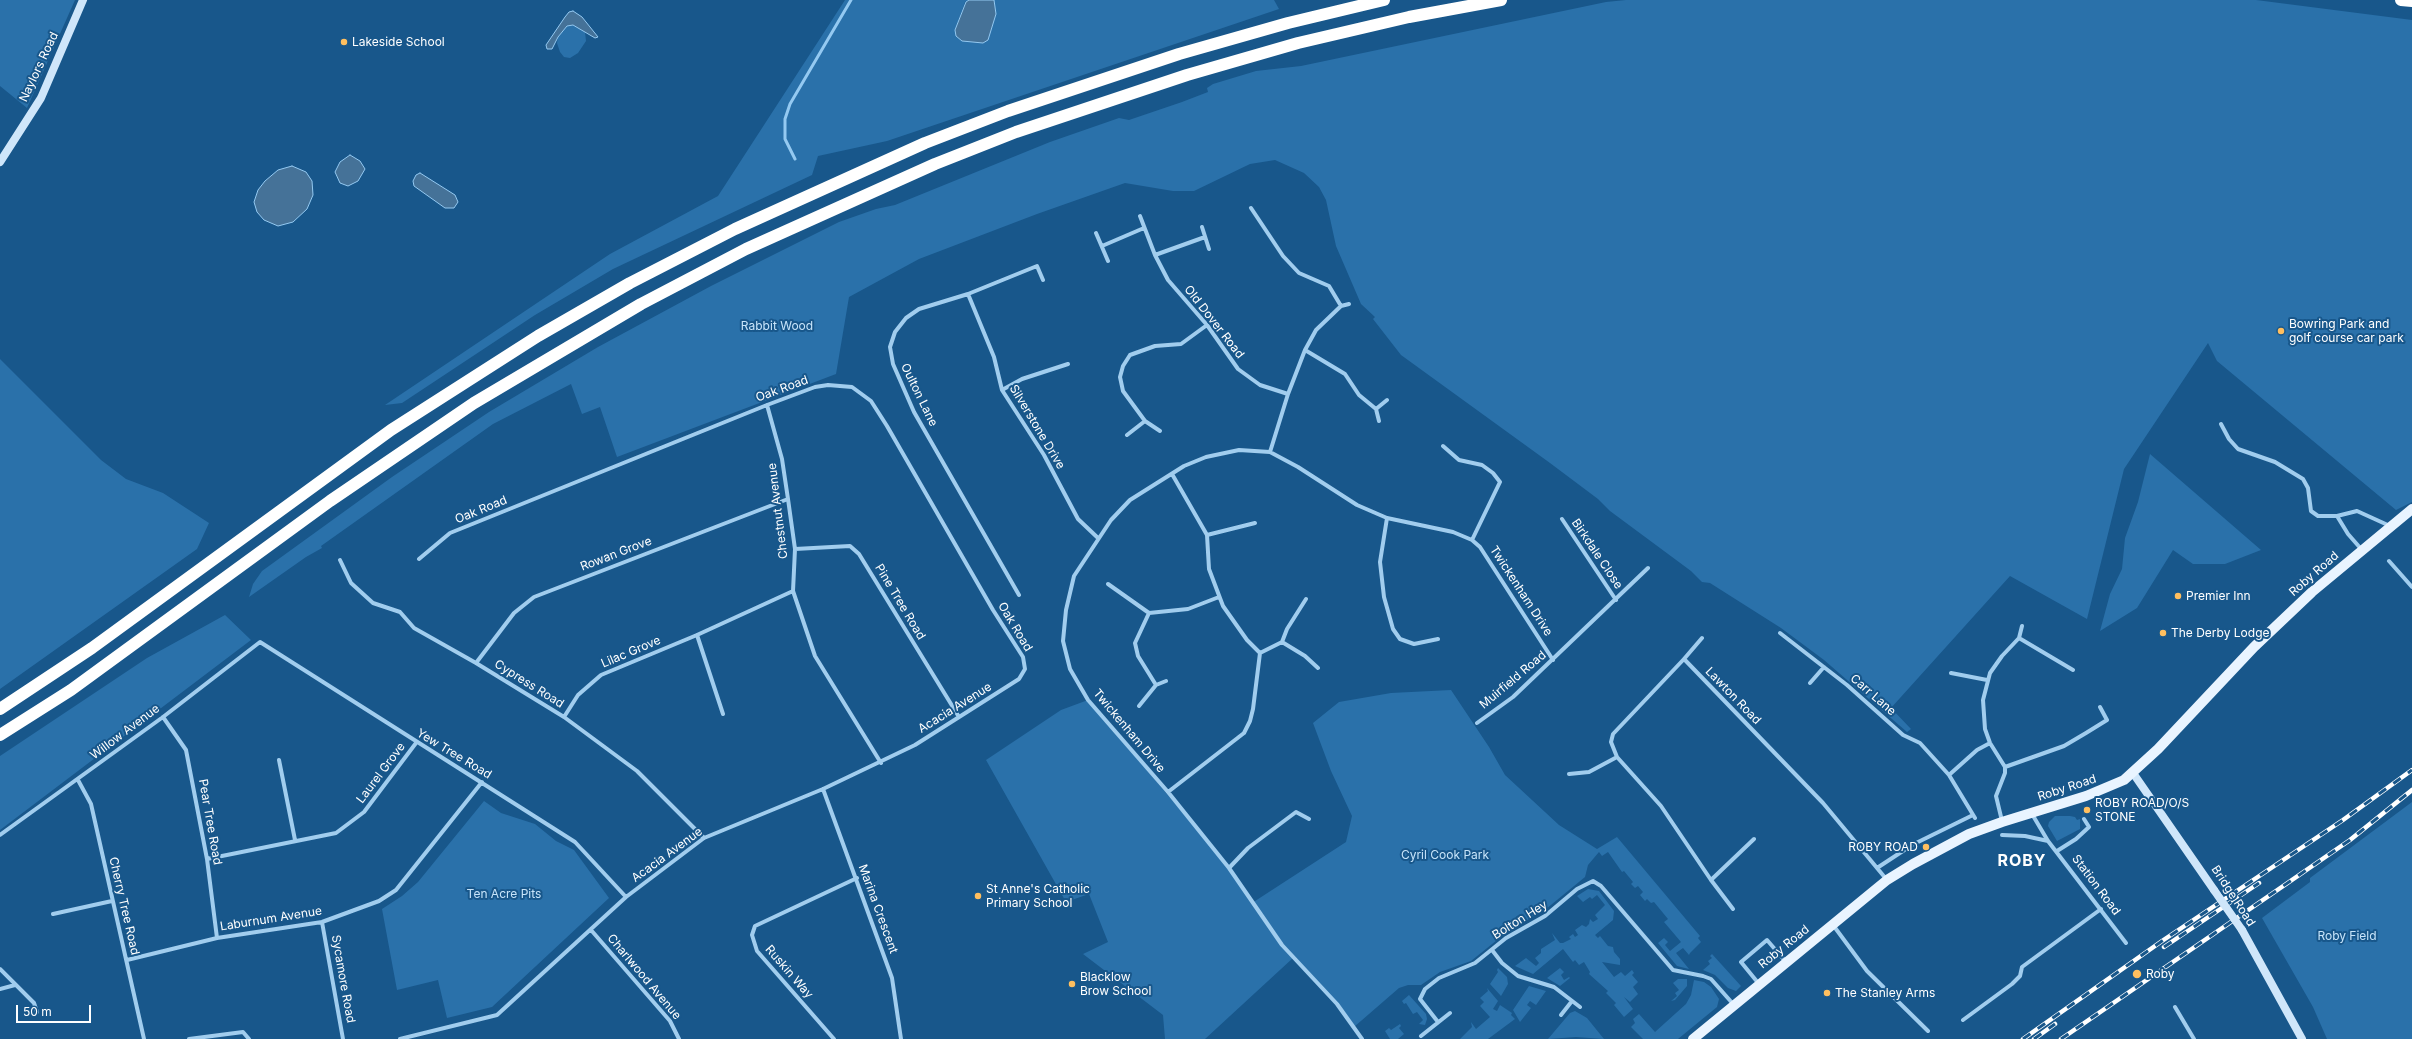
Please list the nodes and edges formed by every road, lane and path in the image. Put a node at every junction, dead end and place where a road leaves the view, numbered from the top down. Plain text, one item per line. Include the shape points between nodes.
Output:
1 (83, 0) edge
2 (1384, 0) edge
3 (1501, 0) edge
4 (2401, 0) edge
5 (2412, 1) edge
6 (0, 162) edge
7 (1251, 208) dead end
8 (1140, 216) dead end
9 (1202, 227) dead end
10 (1144, 228) junction
11 (1096, 233) dead end
12 (1205, 237) junction
13 (1102, 246) junction
14 (1209, 249) dead end
15 (1155, 255) junction
16 (1108, 261) dead end
17 (1043, 280) dead end
18 (968, 294) junction
19 (1349, 304) dead end
20 (1341, 306) junction
21 (1207, 325) junction
22 (1305, 350) junction
23 (1068, 364) dead end
24 (1002, 390) junction
25 (1288, 394) junction
26 (1387, 400) dead end
27 (767, 404) junction
28 (1376, 408) junction
29 (1145, 421) junction
30 (1379, 421) dead end
31 (2221, 424) dead end
32 (1160, 431) dead end
33 (1127, 435) dead end
34 (1443, 446) dead end
35 (1270, 452) junction
36 (1172, 474) junction
37 (788, 499) junction
38 (2412, 509) edge
39 (2337, 516) junction
40 (1388, 518) junction
41 (1562, 519) dead end
42 (1255, 523) dead end
43 (2390, 526) junction
44 (1207, 535) junction
45 (1098, 538) junction
46 (1472, 540) junction
47 (795, 548) junction
48 (2363, 550) junction
49 (419, 559) dead end
50 (340, 560) dead end
51 (2390, 560) dead end
52 (1648, 568) dead end
53 (1108, 584) dead end
54 (2412, 587) edge
55 (793, 591) junction
56 (1019, 595) dead end
57 (1219, 597) junction
58 (1306, 599) dead end
59 (1616, 600) junction
60 (1149, 613) junction
61 (2022, 626) dead end
62 (1780, 633) dead end
63 (697, 635) junction
64 (1702, 638) dead end
65 (2019, 638) junction
66 (1438, 639) dead end
67 (260, 642) joint
68 (1282, 642) junction
69 (1260, 652) junction
70 (1684, 659) junction
71 (1553, 660) junction
72 (476, 663) junction
73 (1824, 667) junction
74 (1318, 668) dead end
75 (1025, 669) joint
76 (2073, 670) dead end
77 (1951, 673) dead end
78 (1986, 680) junction
79 (1166, 681) dead end
80 (1810, 683) dead end
81 (1156, 685) junction
82 (1139, 706) dead end
83 (2100, 708) dead end
84 (0, 709) edge
85 (723, 714) dead end
86 (162, 717) junction
87 (564, 717) junction
88 (959, 717) junction
89 (1477, 724) dead end
90 (0, 735) edge
91 (416, 743) junction
92 (1990, 743) junction
93 (1617, 757) junction
94 (279, 760) dead end
95 (880, 763) junction
96 (2005, 767) junction
97 (2133, 773) junction
98 (1569, 774) dead end
99 (1949, 775) junction
100 (78, 780) junction
101 (482, 782) junction
102 (823, 790) junction
103 (1168, 792) junction
104 (2032, 813) junction
105 (1309, 819) dead end
106 (2084, 819) dead end
107 (2002, 822) junction
108 (0, 835) edge
109 (2002, 835) dead end
110 (704, 838) junction
111 (1754, 839) dead end
112 (296, 840) junction
113 (2048, 841) junction
114 (2057, 851) junction
115 (207, 859) junction
116 (1229, 868) junction
117 (1877, 868) junction
118 (857, 878) junction
119 (1711, 880) junction
120 (1887, 880) junction
121 (626, 897) junction
122 (112, 901) junction
123 (1733, 909) dead end
124 (2101, 909) junction
125 (53, 914) dead end
126 (322, 922) junction
127 (1832, 924) junction
128 (591, 930) junction
129 (217, 938) junction
130 (2126, 943) dead end
131 (1492, 950) junction
132 (127, 960) junction
133 (1786, 962) junction
134 (0, 969) edge
135 (1759, 984) junction
136 (15, 985) junction
137 (0, 989) edge
138 (1572, 1001) junction
139 (1734, 1005) junction
140 (1580, 1007) dead end
141 (2175, 1007) dead end
142 (37, 1012) dead end
143 (1450, 1013) dead end
144 (1561, 1016) dead end
145 (1963, 1020) dead end
146 (1438, 1022) junction
147 (1928, 1031) dead end
148 (1421, 1036) dead end
149 (144, 1039) edge
150 (188, 1039) edge
151 (249, 1039) edge
152 (343, 1039) edge
153 (400, 1039) edge
154 (679, 1039) edge
155 (834, 1039) edge
156 (901, 1039) edge
157 (1362, 1039) edge
158 (1693, 1039) edge
159 (2194, 1039) edge
160 (2302, 1039) edge

1 - 6 street, Naylors Road via 41,98
2 - 84 highway via 1288,23 1179,54 1008,111 925,143 728,233 630,283 545,332 391,430 92,648
3 - 90 highway via 1409,17 1305,41 1187,75 1016,132 851,200 746,249 641,304 474,403 330,501 71,690
4 - 5 highway
7 - 20 street via 1283,256 1299,273 1329,286
8 - 10 street, Old Dover Road
9 - 12 street
10 - 13 street
10 - 15 street, Old Dover Road
11 - 13 street
12 - 14 street
12 - 15 street
13 - 16 street
15 - 21 street, Old Dover Road via 1168,280
17 - 18 street, Oulton Lane via 1037,266
18 - 24 street, Silverstone Drive via 994,357
18 - 56 street, Oulton Lane via 919,309 906,318 895,332 890,347 893,364 914,412
19 - 20 street
20 - 22 street via 1316,330
21 - 25 street, Old Dover Road via 1238,369 1260,385
21 - 29 street via 1181,344 1156,346 1130,355 1120,377 1123,391
22 - 25 street
22 - 28 street via 1345,374 1359,395
23 - 24 street via 1022,379
24 - 45 street, Silverstone Drive via 1044,455 1078,519
25 - 35 street
26 - 28 street
27 - 37 street, Chestnut Avenue via 782,459
27 - 49 street, Oak Road via 450,533
27 - 75 street, Oak Road via 828,385 852,388 871,401 1023,657
28 - 30 street
29 - 32 street
29 - 33 street
31 - 39 street via 2228,439 2238,449 2275,462 2303,479 2308,488 2311,511 2318,516
34 - 46 street via 1459,460 1482,465 1500,482
35 - 36 street, Twickenham Drive via 1239,450 1206,457
35 - 40 street, Twickenham Drive via 1356,505
36 - 44 street
36 - 45 street, Twickenham Drive via 1130,500
37 - 47 street, Chestnut Avenue
37 - 72 street, Rowan Grove via 534,596 514,613
38 - 43 main road, Roby Road
39 - 43 street via 2357,511
39 - 48 street via 2348,534
40 - 46 street, Twickenham Drive via 1453,532
40 - 66 street via 1380,562 1384,598 1393,629 1400,639 1414,644
41 - 59 street, Birkdale Close
42 - 44 street
43 - 48 main road, Roby Road
44 - 57 street via 1209,570
45 - 103 street, Twickenham Drive via 1074,576 1066,610 1063,641 1070,669 1088,700
46 - 71 street, Twickenham Drive via 1480,547
47 - 55 street, Chestnut Avenue
47 - 88 street, Pine Tree Road via 850,546 859,554
48 - 97 main road, Roby Road via 2312,592 2254,647
50 - 72 street, Cypress Road via 351,583 373,603 400,612 414,628
51 - 54 street
52 - 59 street, Muirfield Road
53 - 60 street
55 - 63 street, Lilac Grove
55 - 95 street, Chestnut Avenue via 814,656
57 - 60 street via 1188,609
57 - 69 street via 1222,606 1247,640
58 - 68 street
59 - 71 street, Muirfield Road
60 - 81 street via 1135,643 1138,656
61 - 65 street
62 - 73 street, Carr Lane
63 - 85 street
63 - 87 street, Lilac Grove via 601,675 578,695
64 - 70 street
65 - 76 street
65 - 78 street via 2002,656
67 - 86 street, Willow Avenue
67 - 91 street, Yew Tree Road
68 - 69 street
68 - 74 street via 1305,656
69 - 103 street via 1253,708 1244,733
70 - 93 street via 1613,734 1611,742
70 - 117 street, Lawton Road via 1823,804
71 - 89 street, Muirfield Road
72 - 87 street, Cypress Road
73 - 80 street
73 - 99 street, Carr Lane via 1904,735 1920,743
75 - 88 street, Acacia Avenue via 1019,680
77 - 78 street
78 - 92 street via 1983,715
79 - 81 street
81 - 82 street
83 - 96 street via 2107,720 2064,746
86 - 100 street, Willow Avenue
86 - 115 street, Pear Tree Road via 186,750
87 - 110 street, Cypress Road via 637,771
88 - 95 street, Acacia Avenue
91 - 101 street, Yew Tree Road
91 - 112 street, Laurel Grove via 364,812 336,833
92 - 96 street
92 - 99 street via 1977,750
93 - 98 street via 1589,772
93 - 119 street via 1661,806
94 - 112 street
95 - 102 street, Acacia Avenue
96 - 107 street via 1996,796
97 - 104 main road, Roby Road via 2112,786
97 - 160 street, Bridge Road, bridge via 2242,930
99 - 117 street, Carr Lane via 1974,817 1912,845
100 - 108 street, Willow Avenue
100 - 122 street, Cherry Tree Road via 91,804
101 - 121 street, Yew Tree Road via 575,842
101 - 126 street, Laburnum Avenue via 396,890 367,907
102 - 110 street, Acacia Avenue
102 - 118 street, Marina Crescent
103 - 116 street, Twickenham Drive
104 - 107 main road, Roby Road
104 - 113 street, Station Road
105 - 116 street via 1296,812 1248,848
106 - 114 street via 2089,827
107 - 120 main road, Roby Road via 1942,847
109 - 113 street
110 - 121 street, Acacia Avenue
111 - 119 street
112 - 115 street, Laurel Grove
113 - 114 street, Station Road
114 - 124 street, Station Road
115 - 129 street, Pear Tree Road
116 - 157 street, Twickenham Drive via 1282,945 1337,1004
117 - 120 street, Lawton Road
118 - 155 street, Ruskin Way via 755,926 752,936 757,951
118 - 156 street, Marina Crescent via 892,978
119 - 123 street
120 - 127 main road, Roby Road
121 - 128 street, Acacia Avenue
122 - 125 street
122 - 132 street, Cherry Tree Road
124 - 130 street, Station Road
124 - 145 street via 2022,967 2020,976 2012,984
126 - 129 street, Laburnum Avenue
126 - 152 street, Sycamore Road
127 - 133 main road, Roby Road
127 - 147 street via 1867,971
128 - 153 street, Acacia Avenue via 497,1015
128 - 154 street, Charlwood Avenue via 670,1021
129 - 132 street, Laburnum Avenue
131 - 138 street via 1502,963 1518,976 1547,984
131 - 139 street, Bolton Hey via 1506,938 1545,916 1577,889 1593,881 1601,886 1673,970 1711,980
131 - 146 street, Bolton Hey via 1468,967 1439,978 1421,994 1420,999
132 - 149 street, Cherry Tree Road
133 - 135 main road, Roby Road
133 - 135 street via 1767,940 1741,962
134 - 136 street
135 - 139 main road, Roby Road
136 - 137 street
136 - 142 street via 34,1003
138 - 140 street
138 - 144 street
139 - 158 main road, Roby Road
141 - 159 street
143 - 146 street
146 - 148 street
150 - 151 street via 243,1032

